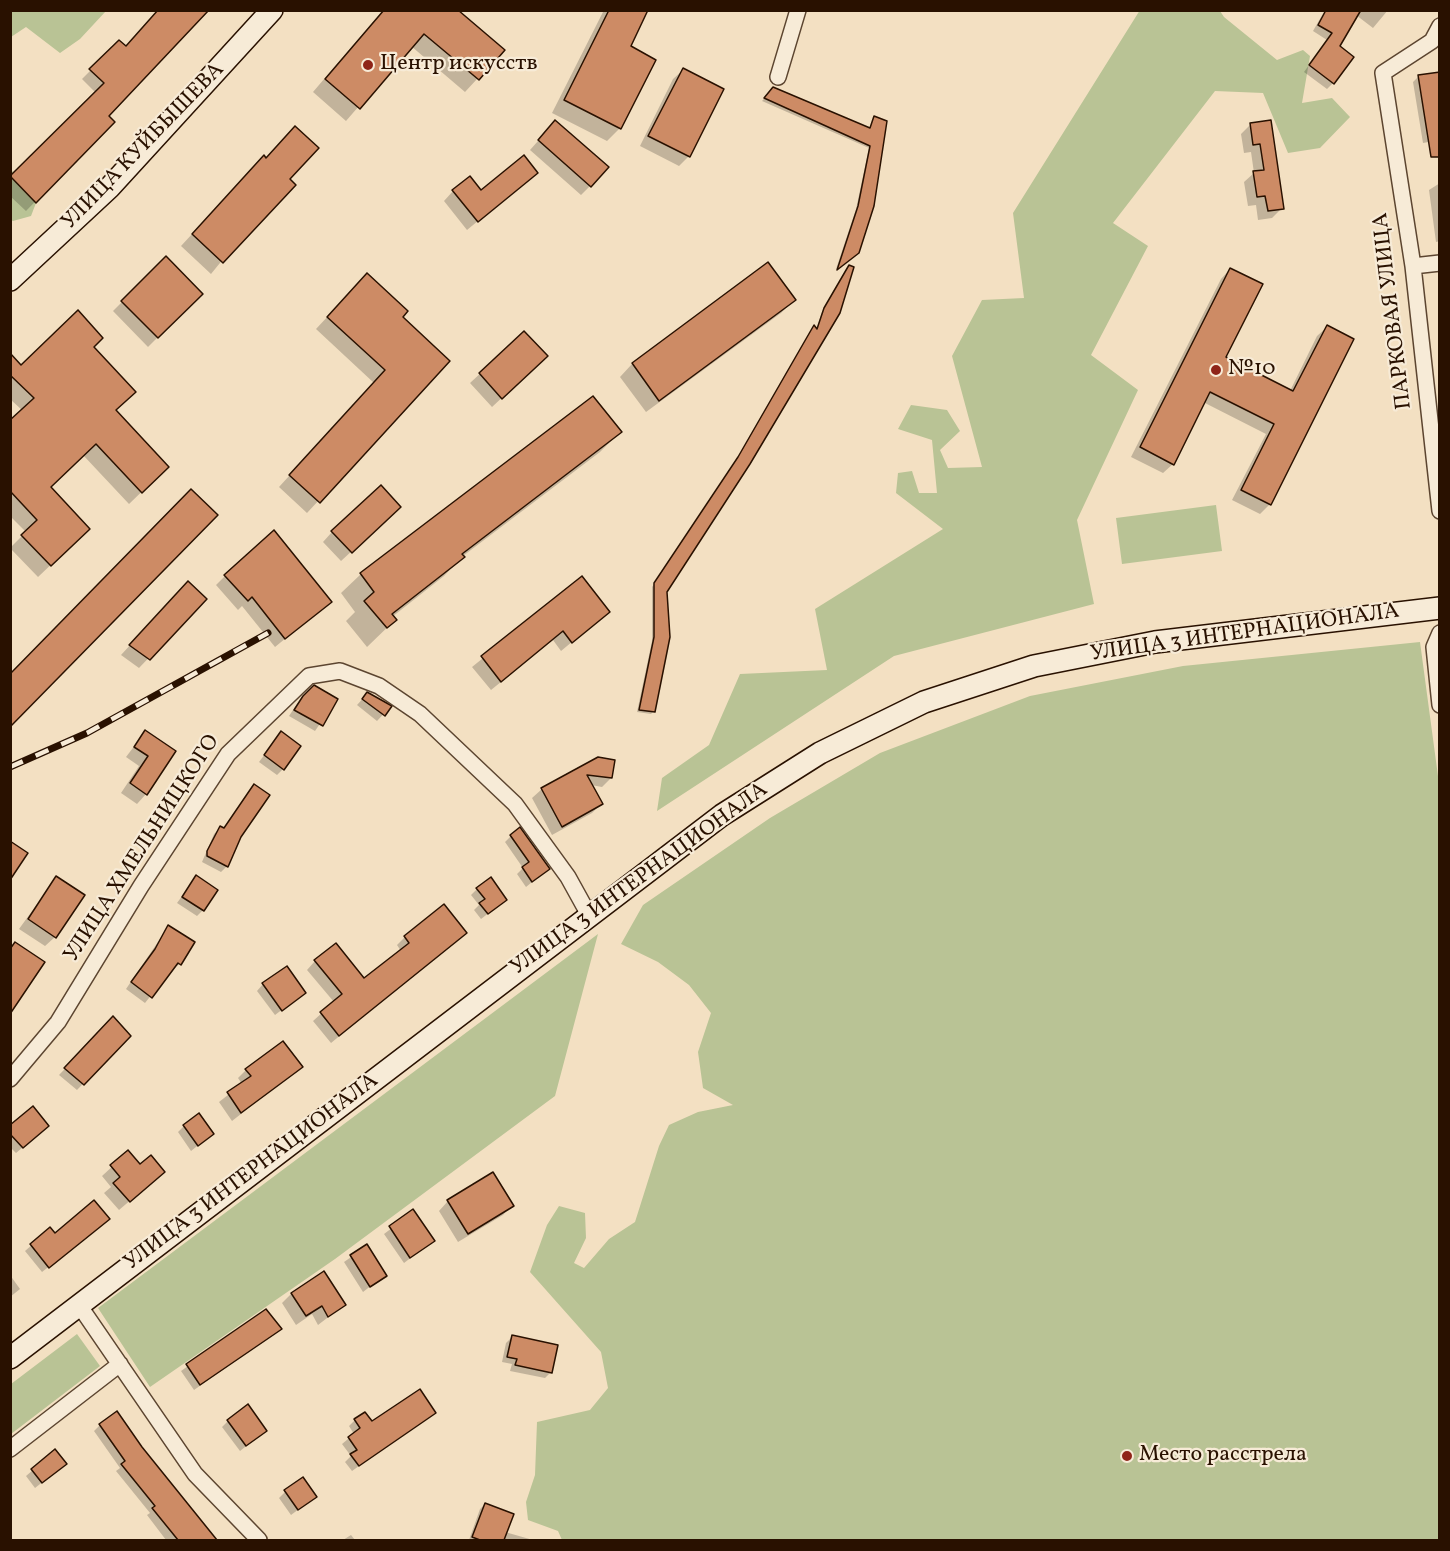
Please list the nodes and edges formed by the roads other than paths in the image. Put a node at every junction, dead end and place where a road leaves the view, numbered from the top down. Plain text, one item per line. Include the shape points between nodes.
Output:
1 (272, 10) edge
2 (798, 10) edge
3 (1440, 26) edge
4 (1436, 40) edge
5 (777, 77) dead end
6 (1440, 263) edge
7 (1413, 266) junction
8 (10, 279) edge
9 (1440, 511) edge
10 (1440, 608) edge
11 (1440, 633) edge
12 (1440, 705) edge
13 (589, 915) junction
14 (10, 1080) edge
15 (79, 1305) junction
16 (10, 1358) edge
17 (120, 1364) junction
18 (10, 1449) edge
19 (259, 1540) edge

1 - 8 main road, УЛИЦА КУЙБЫШЕВА via 110,188
2 - 5 street
3 - 4 street, ПАРКОВАЯ УЛИЦА
4 - 7 street, ПАРКОВАЯ УЛИЦА via 1383,73
6 - 7 street
7 - 9 street, ПАРКОВАЯ УЛИЦА
10 - 13 main road, УЛИЦА 3 ИНТЕРНАЦИОНАЛА via 1155,642 1034,666 924,702 820,753 732,809
11 - 12 street via 1434,647
13 - 14 street, УЛИЦА ХМЕЛЬНИЦКОГО via 568,877 515,804 420,714 379,686 340,670 309,676 228,754 58,1022
13 - 15 main road, УЛИЦА 3 ИНТЕРНАЦИОНАЛА
15 - 16 main road, УЛИЦА 3 ИНТЕРНАЦИОНАЛА
15 - 17 street
17 - 18 street
17 - 19 street via 195,1474

